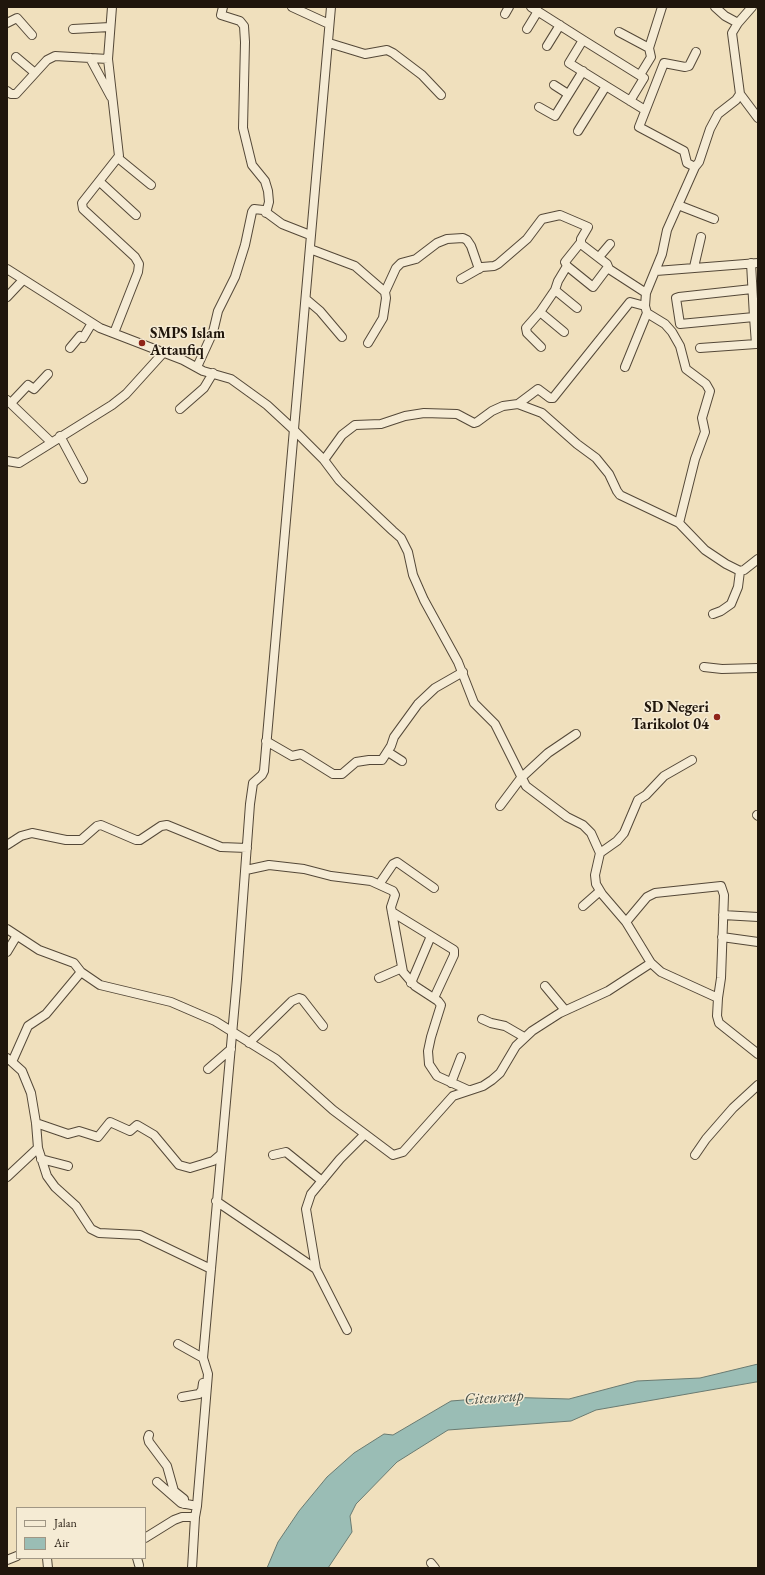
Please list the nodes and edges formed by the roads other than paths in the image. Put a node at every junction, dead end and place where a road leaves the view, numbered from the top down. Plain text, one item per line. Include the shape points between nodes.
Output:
1 (112, 7) edge
2 (223, 7) edge
3 (292, 7) edge
4 (331, 7) edge
5 (662, 7) edge
6 (715, 7) edge
7 (752, 7) edge
8 (534, 9) edge
9 (7, 23) edge
10 (738, 23) junction
11 (330, 24) junction
12 (560, 25) junction
13 (110, 28) junction
14 (73, 29) dead end
15 (527, 29) dead end
16 (619, 32) dead end
17 (32, 35) dead end
18 (583, 40) junction
19 (329, 43) junction
20 (547, 46) dead end
21 (648, 48) junction
22 (696, 52) dead end
23 (16, 57) dead end
24 (90, 58) junction
25 (108, 59) junction
26 (583, 71) junction
27 (35, 73) junction
28 (640, 75) junction
29 (554, 85) dead end
30 (606, 86) junction
31 (7, 90) edge
32 (568, 94) junction
33 (740, 94) junction
34 (440, 95) dead end
35 (630, 100) junction
36 (113, 101) junction
37 (539, 107) dead end
38 (645, 110) junction
39 (758, 118) edge
40 (578, 131) dead end
41 (118, 158) junction
42 (695, 167) junction
43 (100, 182) junction
44 (151, 185) dead end
45 (678, 205) junction
46 (266, 213) junction
47 (136, 215) dead end
48 (714, 219) dead end
49 (310, 235) junction
50 (701, 237) dead end
51 (581, 242) junction
52 (610, 244) dead end
53 (310, 249) junction
54 (599, 257) junction
55 (755, 263) edge
56 (567, 266) junction
57 (608, 267) junction
58 (694, 267) junction
59 (7, 269) edge
60 (479, 269) junction
61 (656, 271) junction
62 (461, 279) dead end
63 (23, 280) junction
64 (752, 289) junction
65 (555, 290) junction
66 (385, 292) junction
67 (646, 293) junction
68 (7, 297) edge
69 (307, 300) junction
70 (577, 308) dead end
71 (646, 310) junction
72 (540, 312) junction
73 (754, 317) junction
74 (92, 323) junction
75 (564, 332) dead end
76 (114, 333) junction
77 (342, 337) dead end
78 (368, 342) dead end
79 (757, 344) edge
80 (541, 347) dead end
81 (70, 348) dead end
82 (700, 348) dead end
83 (164, 352) junction
84 (625, 367) dead end
85 (197, 368) junction
86 (212, 373) junction
87 (48, 374) dead end
88 (9, 401) edge
89 (518, 404) junction
90 (180, 409) dead end
91 (294, 430) junction
92 (60, 436) junction
93 (51, 442) junction
94 (324, 460) junction
95 (7, 461) edge
96 (83, 479) dead end
97 (679, 523) junction
98 (758, 559) edge
99 (740, 570) junction
100 (713, 614) dead end
101 (704, 667) dead end
102 (758, 668) edge
103 (462, 672) junction
104 (576, 734) dead end
105 (266, 741) junction
106 (388, 752) junction
107 (402, 760) dead end
108 (692, 760) dead end
109 (521, 778) junction
110 (500, 806) dead end
111 (7, 845) edge
112 (248, 848) junction
113 (600, 853) junction
114 (246, 870) junction
115 (380, 884) junction
116 (434, 888) dead end
117 (600, 891) junction
118 (583, 906) dead end
119 (392, 912) junction
120 (723, 915) junction
121 (758, 917) edge
122 (626, 922) junction
123 (7, 929) edge
124 (431, 936) junction
125 (16, 937) junction
126 (722, 937) junction
127 (758, 942) edge
128 (7, 952) edge
129 (651, 963) junction
130 (402, 968) junction
131 (81, 972) junction
132 (379, 978) dead end
133 (411, 983) junction
134 (545, 986) dead end
135 (434, 998) junction
136 (718, 998) junction
137 (565, 1010) junction
138 (482, 1018) dead end
139 (323, 1026) dead end
140 (232, 1032) junction
141 (524, 1037) junction
142 (249, 1043) junction
143 (231, 1049) junction
144 (758, 1054) edge
145 (461, 1057) dead end
146 (10, 1060) edge
147 (208, 1069) dead end
148 (451, 1083) junction
149 (758, 1085) edge
150 (468, 1090) junction
151 (36, 1123) junction
152 (365, 1134) junction
153 (38, 1148) junction
154 (220, 1155) junction
155 (273, 1155) dead end
156 (695, 1155) dead end
157 (41, 1160) junction
158 (68, 1166) dead end
159 (7, 1177) edge
160 (322, 1182) junction
161 (216, 1201) junction
162 (211, 1269) junction
163 (316, 1269) junction
164 (346, 1330) dead end
165 (178, 1344) dead end
166 (204, 1361) junction
167 (182, 1397) dead end
168 (149, 1435) dead end
169 (157, 1482) dead end
170 (184, 1504) junction
171 (197, 1506) junction
172 (195, 1517) junction
173 (146, 1537) edge
174 (192, 1568) edge

1 - 13 street
2 - 46 street via 221,15 240,21 244,26 243,128 252,164 265,181 268,191
3 - 11 street
4 - 11 street
5 - 21 street
6 - 10 street
7 - 10 street
8 - 12 street
8 - 15 street
9 - 17 street via 17,18
10 - 33 street via 732,38
11 - 19 street
12 - 18 street
12 - 20 street
13 - 14 street
13 - 25 street
16 - 21 street
18 - 26 street via 569,62
18 - 28 street
19 - 34 street via 365,54 387,50 422,75
19 - 49 street
21 - 28 street via 650,57
22 - 38 street via 688,66 664,63
23 - 27 street
24 - 25 street
24 - 27 street via 55,56 47,60
24 - 36 street
25 - 36 street
26 - 30 street
26 - 32 street
27 - 31 street via 16,94 11,94
28 - 35 street via 644,78
29 - 32 street
30 - 35 street
30 - 40 street
32 - 37 street via 555,116
33 - 39 street
33 - 42 street via 714,119
35 - 38 street
36 - 41 street
38 - 42 street via 639,127 684,151 688,163
41 - 43 street
41 - 44 street
42 - 45 street
43 - 47 street
43 - 76 street via 84,199 83,209 135,257 139,264
45 - 48 street
45 - 61 street via 667,230
46 - 49 street via 282,224
46 - 85 street via 254,209 250,215 246,245 235,277 218,311 213,332
49 - 53 street
50 - 58 street
51 - 54 street
51 - 56 street via 565,262
51 - 60 street via 588,227 560,215 551,216 542,219 527,239 498,264
52 - 54 street
53 - 66 street via 355,266
53 - 69 street
54 - 57 street
55 - 58 street
55 - 64 street
56 - 57 street via 593,287
56 - 65 street
57 - 67 street
58 - 61 street
59 - 63 street
60 - 62 street
60 - 66 street via 467,240 446,240 437,243 416,259 401,263
61 - 67 street
63 - 68 street
63 - 74 street
64 - 73 street
64 - 73 street via 676,298 680,324
65 - 70 street
65 - 72 street
66 - 78 street via 383,318
67 - 71 street
69 - 77 street
69 - 91 street
71 - 84 street
71 - 89 street via 630,302 552,398 538,389
71 - 97 street via 672,332 680,346 686,369 710,390 702,418 705,432 695,459
72 - 75 street
72 - 80 street via 526,328 527,334
73 - 79 street
74 - 76 street
74 - 81 street via 83,338 80,336
76 - 83 street
79 - 82 street
83 - 85 street
83 - 92 street via 118,401
85 - 86 street
86 - 90 street via 204,388
86 - 91 street via 232,379 245,388
87 - 88 street via 34,389 28,385
88 - 93 street
89 - 94 street via 503,406 474,423 457,414 424,413 380,424 355,425 342,435
89 - 97 street via 537,410 549,418 596,458 610,474 620,495
91 - 94 street
91 - 105 street
92 - 93 street
92 - 96 street
93 - 95 street via 19,463
94 - 103 street via 339,480 405,545 413,575 424,600
97 - 99 street via 706,550
98 - 99 street via 744,570
99 - 100 street via 738,587 731,604 721,612
101 - 102 street via 722,670
103 - 106 street via 434,688 418,704 394,737
103 - 109 street via 474,703 495,724
104 - 109 street via 548,753
105 - 106 street via 292,756 301,754 333,774 342,774 356,762 382,760
105 - 112 street via 264,771 253,783
106 - 107 street
108 - 113 street via 664,776 638,800 624,833
109 - 110 street
109 - 113 street via 533,792 587,829 595,838
111 - 112 street via 21,836 32,833 66,840 81,840 101,825 140,840 161,826 167,825 221,847
112 - 114 street
113 - 117 street via 595,875
114 - 115 street via 270,865
114 - 140 street
115 - 116 street via 397,862
115 - 119 street via 394,894
117 - 118 street
117 - 122 street
119 - 124 street
119 - 130 street
120 - 121 street
120 - 122 street via 723,891 721,886 715,886 655,893 647,897
120 - 126 street
122 - 129 street
123 - 125 street
124 - 133 street
124 - 135 street via 453,948 455,953
125 - 128 street
125 - 131 street via 39,950 67,959
126 - 127 street
126 - 136 street
129 - 136 street via 661,972
129 - 137 street via 608,991
130 - 132 street
130 - 133 street
131 - 140 street via 100,985 188,1008
131 - 146 street via 46,1014 28,1026
133 - 135 street
134 - 137 street
135 - 148 street via 441,1008 431,1037 429,1064 437,1076
136 - 144 street via 719,1023
137 - 141 street
138 - 141 street via 505,1026
139 - 142 street via 299,998
140 - 142 street
140 - 143 street
141 - 150 street via 496,1076 484,1086
142 - 152 street via 276,1059 333,1110
143 - 147 street
143 - 154 street
145 - 148 street
146 - 151 street via 22,1071 26,1080
148 - 150 street
149 - 156 street via 732,1108
150 - 152 street via 453,1096 400,1154 391,1154
151 - 153 street
151 - 154 street via 68,1134 79,1131 98,1137 110,1122 130,1131 137,1125 154,1135 179,1164 190,1168 213,1161
152 - 160 street
153 - 157 street
153 - 159 street
154 - 161 street
155 - 160 street via 286,1152
157 - 158 street
157 - 162 street via 47,1176 55,1187 76,1206 94,1232 140,1235
160 - 163 street via 309,1198 306,1209
161 - 162 street
161 - 163 street
162 - 166 street
163 - 164 street
165 - 166 street
166 - 167 street via 202,1392
166 - 171 street via 208,1374
168 - 170 street via 149,1442 167,1466 174,1491 184,1499
169 - 170 street via 169,1495
170 - 171 street
171 - 172 street
172 - 173 street via 174,1520
172 - 174 street

